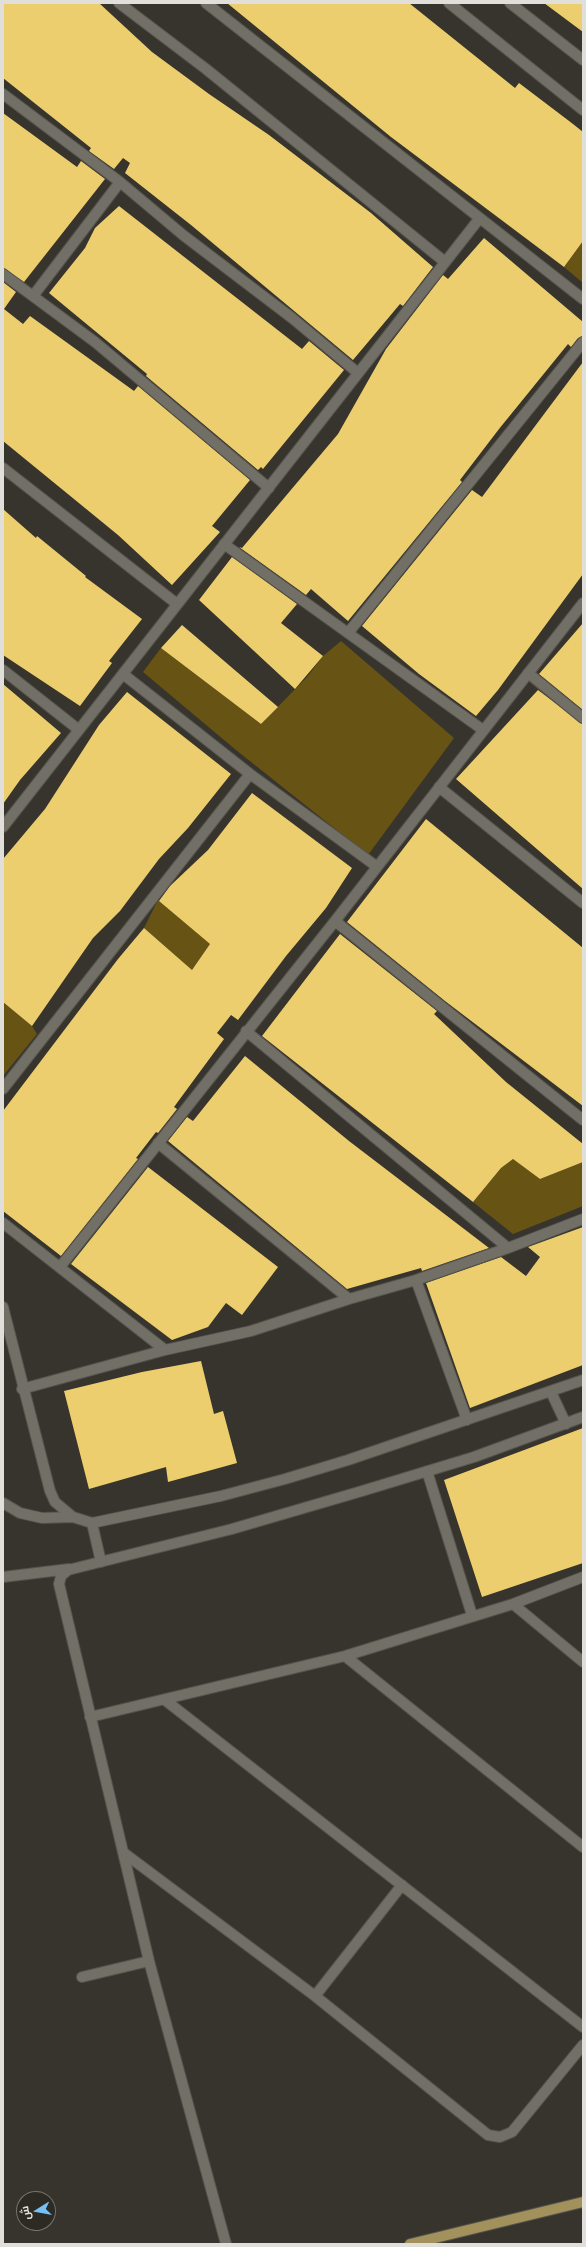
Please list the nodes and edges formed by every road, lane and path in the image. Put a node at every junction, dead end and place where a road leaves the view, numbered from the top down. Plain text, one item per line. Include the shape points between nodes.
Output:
1 (119, 3) edge
2 (206, 3) edge
3 (449, 3) edge
4 (510, 3) edge
5 (583, 60) edge
6 (3, 94) edge
7 (583, 110) edge
8 (120, 182) junction
9 (479, 219) junction
10 (445, 262) junction
11 (3, 274) edge
12 (33, 296) junction
13 (583, 299) edge
14 (583, 342) edge
15 (358, 373) junction
16 (3, 468) edge
17 (268, 488) junction
18 (224, 544) junction
19 (583, 603) edge
20 (177, 604) junction
21 (348, 633) junction
22 (3, 670) edge
23 (528, 673) junction
24 (123, 674) junction
25 (583, 718) edge
26 (79, 730) junction
27 (483, 730) junction
28 (250, 774) junction
29 (439, 787) junction
30 (3, 827) edge
31 (376, 866) junction
32 (583, 903) edge
33 (335, 921) junction
34 (246, 1031) junction
35 (3, 1088) edge
36 (583, 1120) edge
37 (158, 1143) junction
38 (583, 1219) edge
39 (3, 1223) edge
40 (508, 1248) junction
41 (60, 1267) junction
42 (416, 1280) junction
43 (349, 1299) junction
44 (3, 1307) edge
45 (165, 1350) junction
46 (583, 1380) edge
47 (22, 1389) junction
48 (551, 1392) junction
49 (583, 1417) edge
50 (467, 1420) junction
51 (566, 1424) junction
52 (427, 1471) junction
53 (3, 1503) edge
54 (73, 1517) junction
55 (92, 1522) junction
56 (101, 1562) junction
57 (73, 1569) junction
58 (3, 1577) edge
59 (583, 1577) edge
60 (512, 1604) junction
61 (472, 1615) junction
62 (345, 1656) junction
63 (583, 1662) edge
64 (165, 1700) junction
65 (90, 1717) junction
66 (583, 1847) edge
67 (124, 1853) junction
68 (402, 1885) junction
69 (149, 1961) junction
70 (82, 1978) dead end
71 (315, 1996) junction
72 (583, 2027) edge
73 (583, 2045) edge
74 (583, 2202) edge
75 (226, 2244) edge
76 (410, 2244) edge

1 - 10 street via 212,74
2 - 9 street
3 - 7 street
4 - 5 street
6 - 8 street
8 - 12 street
8 - 15 street
9 - 10 street
9 - 13 street
10 - 15 street
11 - 12 street
12 - 17 street via 95,342
14 - 21 street
15 - 17 street
16 - 20 street
17 - 18 street
18 - 20 street
18 - 21 street
19 - 23 street
20 - 24 street
21 - 27 street
22 - 26 street
23 - 25 street
23 - 27 street
24 - 26 street
24 - 28 street
26 - 30 street
27 - 29 street
28 - 31 street
28 - 35 street
29 - 31 street
29 - 32 street
31 - 33 street
33 - 34 street
33 - 36 street
34 - 37 street
34 - 40 street
37 - 41 street
37 - 43 street
38 - 40 street
39 - 41 street
40 - 42 street
41 - 45 street
42 - 43 street
42 - 50 street
43 - 45 street via 251,1331
44 - 47 street
45 - 47 street
46 - 48 street
47 - 54 street via 50,1491 55,1502
48 - 50 street
48 - 51 street
49 - 51 street
50 - 55 street via 285,1480
51 - 52 street
52 - 56 street via 297,1511
52 - 61 street
53 - 54 street via 20,1512 42,1518
54 - 55 street
55 - 56 street
56 - 57 street
57 - 58 street
57 - 65 street via 64,1572 59,1584
59 - 60 street
60 - 61 street
60 - 63 street
61 - 62 street
62 - 64 street
62 - 66 street
64 - 65 street
64 - 68 street
65 - 67 street
67 - 69 street
67 - 71 street
68 - 71 street
68 - 72 street
69 - 70 street
69 - 75 street
71 - 73 street via 483,2132 494,2137 506,2135 516,2128
74 - 76 main road

